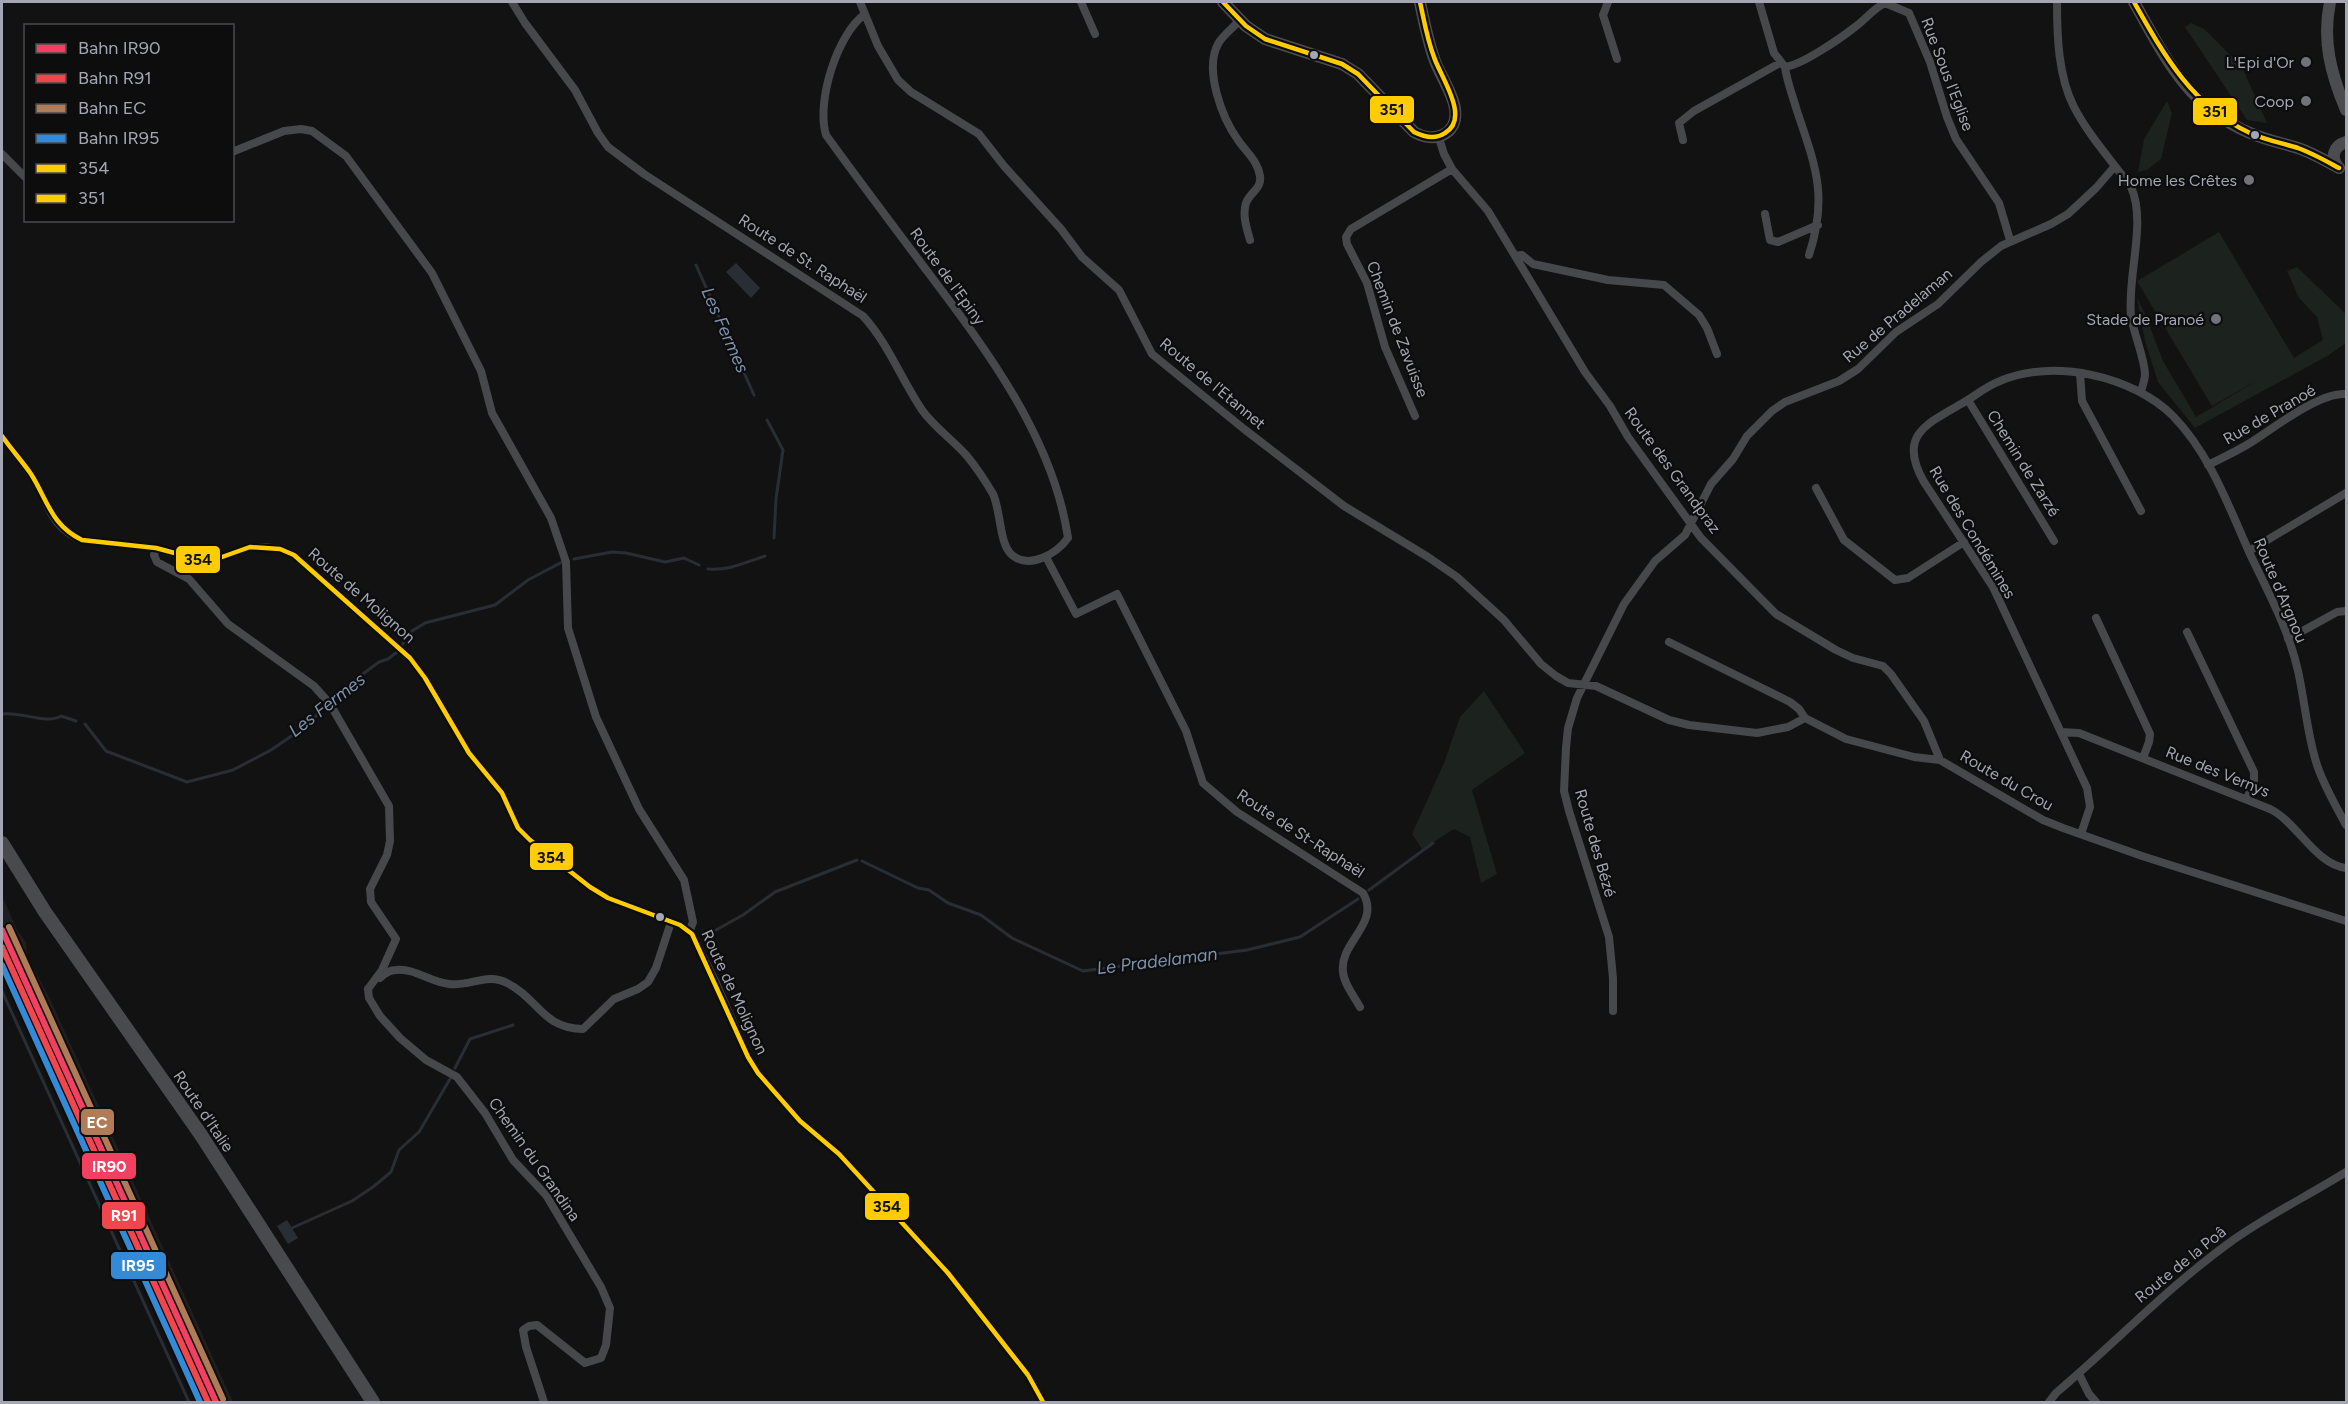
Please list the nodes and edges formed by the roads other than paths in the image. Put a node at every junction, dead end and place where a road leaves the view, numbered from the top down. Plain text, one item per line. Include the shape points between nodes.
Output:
1 (512, 2) edge
2 (860, 2) edge
3 (1081, 2) edge
4 (1223, 2) edge
5 (1420, 2) edge
6 (1608, 2) edge
7 (1759, 2) edge
8 (2057, 2) edge
9 (2134, 2) edge
10 (2330, 2) edge
11 (865, 14) junction
12 (1240, 20) junction
13 (1095, 34) dead end
14 (1617, 59) dead end
15 (1782, 65) junction
16 (2346, 110) edge
17 (1439, 138) junction
18 (1683, 140) dead end
19 (2344, 142) edge
20 (2301, 149) junction
21 (234, 151) edge
22 (2, 154) edge
23 (2115, 166) junction
24 (1452, 169) junction
25 (2344, 171) edge
26 (24, 176) edge
27 (1765, 214) dead end
28 (1818, 225) junction
29 (1250, 240) dead end
30 (2010, 240) junction
31 (1809, 255) dead end
32 (1515, 256) junction
33 (1717, 354) dead end
34 (2080, 373) junction
35 (2141, 392) junction
36 (2346, 394) edge
37 (1968, 400) junction
38 (1415, 416) dead end
39 (2, 436) edge
40 (2208, 465) junction
41 (1816, 488) dead end
42 (2346, 493) edge
43 (2141, 511) dead end
44 (1690, 524) junction
45 (2054, 541) dead end
46 (1964, 542) junction
47 (156, 548) junction
48 (2249, 551) junction
49 (1046, 557) junction
50 (2346, 611) edge
51 (2096, 618) dead end
52 (2187, 632) dead end
53 (2288, 639) junction
54 (1669, 642) dead end
55 (1585, 684) junction
56 (1805, 718) junction
57 (2061, 732) junction
58 (2143, 758) junction
59 (1940, 760) junction
60 (2247, 798) junction
61 (2346, 825) edge
62 (2081, 834) junction
63 (2, 843) edge
64 (2346, 868) edge
65 (2346, 921) edge
66 (671, 922) junction
67 (690, 930) junction
68 (368, 988) junction
69 (1360, 1007) dead end
70 (1613, 1011) dead end
71 (2346, 1172) edge
72 (2079, 1374) junction
73 (373, 1402) edge
74 (544, 1402) edge
75 (1043, 1402) edge
76 (2049, 1402) edge
77 (2096, 1402) edge

1 - 49 street, Route de St. Raphaël via 575,90 608,147 863,316 923,411 968,457 993,494 1011,554 1023,561
2 - 11 street, Route de l'Etannet
3 - 13 street
4 - 12 street
5 - 17 street via 1431,49 1455,108 1452,126
6 - 14 street via 1603,15
7 - 15 street via 1770,42
8 - 23 street via 2062,62 2070,99
9 - 20 street via 2173,70 2204,105 2251,134
10 - 16 street via 2327,50
11 - 49 street, Route de l'Epiny via 850,28 832,71 822,109 826,135 1015,395 1038,443 1064,515 1068,538
11 - 55 street, Route de l'Etannet via 898,80 910,92 979,134 1082,257 1119,290 1146,347 1159,361 1344,506 1458,577 1556,676 1568,683
12 - 17 street via 1275,43 1349,68 1374,88 1414,132
12 - 29 street via 1218,44 1213,72 1229,127 1260,174 1259,186 1249,197 1245,210
15 - 18 street via 1694,111 1679,123
15 - 28 street via 1817,180
15 - 30 street, Rue Sous l'Eglise via 1797,64 1885,3 1909,13 1956,139 2000,203
17 - 24 street, Route des Grandpraz
19 - 20 street via 2324,149
19 - 25 street via 2334,158
20 - 25 street
21 - 67 street via 284,131 312,131 346,156 432,273 481,371 492,412 550,518 566,562 568,628 596,717 639,809 684,880 693,922
22 - 26 street
23 - 30 street, Rue de Pradelaman via 2068,214
23 - 35 street via 2131,187 2137,205 2130,299 2145,375
24 - 32 street, Route des Grandpraz via 1488,211
24 - 38 street, Chemin de Zavuisse via 1351,229 1346,237 1367,283 1385,347
27 - 28 street via 1770,240 1778,242
28 - 31 street
30 - 44 street, Rue de Pradelaman via 1938,304 1896,332 1858,369 1772,411 1747,436 1711,484
32 - 33 street via 1520,254 1533,264 1608,280 1664,285 1699,315
32 - 44 street, Route des Grandpraz via 1585,372
34 - 35 street, Rue des Condémines via 2112,379
34 - 37 street, Rue des Condémines via 2038,372 2016,377 2000,381
34 - 43 street via 2082,401
35 - 40 street, Route d'Argnou via 2173,416
36 - 40 street, Rue de Pranoé via 2321,399
37 - 45 street, Chemin de Zarzé
37 - 46 street, Rue des Condémines via 1921,430 1912,451 1924,482
39 - 47 street, Route de Molignon via 35,481 56,523 72,536
40 - 48 street, Route d'Argnou
41 - 46 street via 1844,540 1895,580 1908,578
42 - 48 street
44 - 55 street, Rue de Pradelaman via 1680,540 1655,561 1624,604
44 - 59 street, Route des Grandpraz via 1776,614 1836,650 1883,666 1924,721
46 - 57 street, Rue des Condémines via 1993,587
47 - 66 street, Route de Molignon via 208,562 250,547 280,549 294,555 405,652 469,753 502,793 518,828 590,887
47 - 68 street via 157,562 189,579 228,624 314,686 328,701 389,806 387,855 370,889 371,902 396,939 382,970
48 - 53 street, Route d'Argnou
49 - 69 street, Route de St-Raphaël via 1076,614 1117,594 1186,731 1203,783 1237,812 1363,893 1368,904 1367,918 1343,966 1346,983
50 - 53 street via 2337,612
51 - 58 street via 2150,734
52 - 60 street via 2254,772 2254,784
53 - 61 street, Route d'Argnou via 2317,767
54 - 56 street, Route du Crou via 1790,702
55 - 56 street via 1689,725 1757,733 1788,727
55 - 70 street, Route des Bézé via 1568,728 1564,791 1609,937
56 - 59 street, Route du Crou via 1846,739
57 - 58 street, Rue des Vernys via 2079,733
57 - 62 street, Rue des Condémines via 2089,795 2090,807
58 - 60 street, Rue des Vernys
59 - 62 street, Route du Crou via 2043,820
60 - 64 street, Rue des Vernys via 2277,812 2326,859
62 - 65 street, Route du Crou
63 - 73 main road, Route d'Italie via 45,912 201,1135
66 - 67 street, Route de Molignon
66 - 68 street via 648,982 614,999 584,1029 557,1025 508,983 494,978 449,984 393,969
67 - 75 street, Route de Molignon via 758,1073 800,1121 839,1154 948,1274 1022,1367
68 - 74 street, Chemin du Grandina via 369,998 380,1016 400,1038 426,1060 457,1077 485,1113 513,1160 546,1195 606,1298 610,1308 606,1346 601,1358 593,1362 585,1363 537,1325 523,1330
71 - 72 street, Route de la Poâ via 2269,1216 2207,1259
72 - 76 street, Route de la Poâ
72 - 77 street

